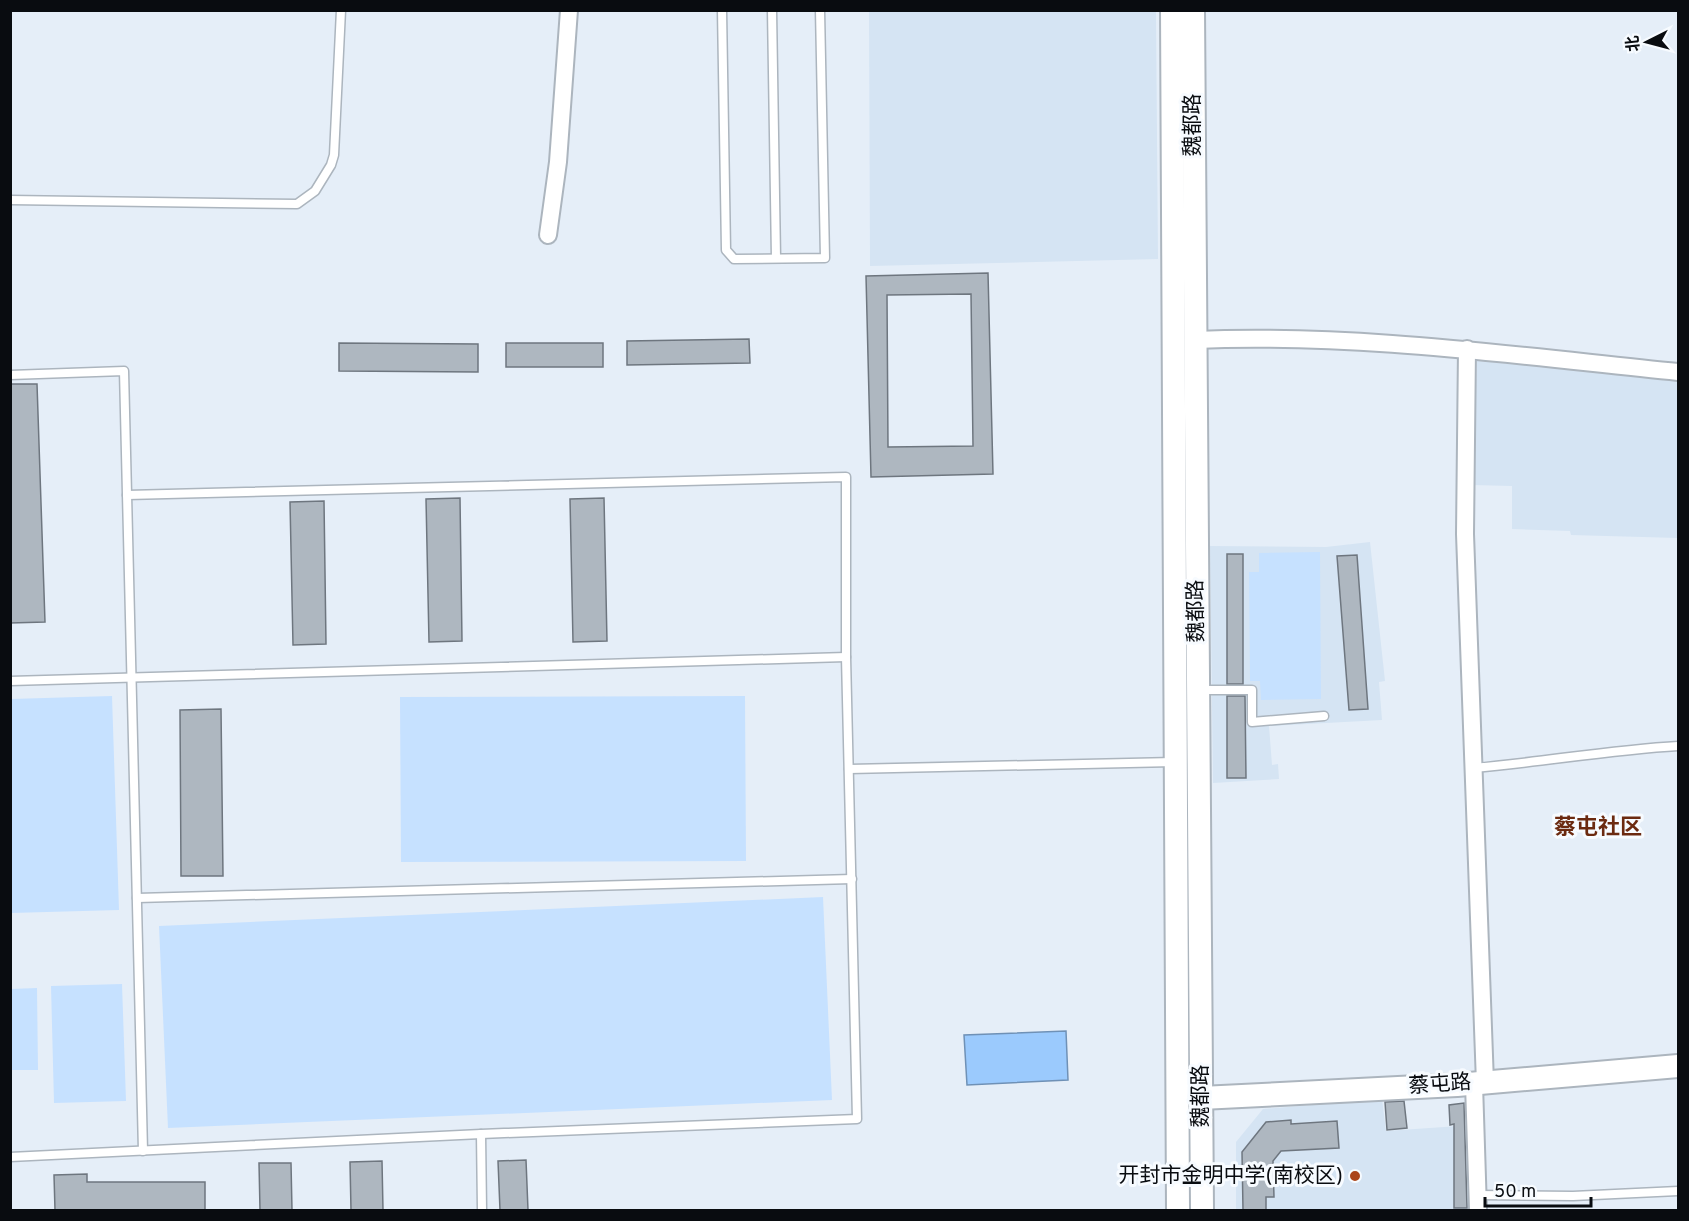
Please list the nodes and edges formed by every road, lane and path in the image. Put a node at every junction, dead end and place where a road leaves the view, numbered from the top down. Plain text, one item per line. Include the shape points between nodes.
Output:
1 (341, 10) edge
2 (569, 10) edge
3 (722, 10) edge
4 (772, 10) edge
5 (820, 10) edge
6 (1172, 10) edge
7 (1193, 10) edge
8 (10, 200) edge
9 (548, 236) dead end
10 (776, 258) junction
11 (1195, 340) junction
12 (1467, 349) junction
13 (1678, 372) edge
14 (10, 375) edge
15 (127, 495) junction
16 (846, 657) junction
17 (132, 678) junction
18 (10, 681) edge
19 (1198, 690) junction
20 (1324, 716) dead end
21 (1678, 746) edge
22 (1174, 762) junction
23 (1474, 768) junction
24 (849, 769) junction
25 (852, 879) junction
26 (137, 898) junction
27 (1678, 1065) edge
28 (1479, 1083) junction
29 (1201, 1098) junction
30 (481, 1134) junction
31 (143, 1151) junction
32 (10, 1157) edge
33 (1678, 1191) edge
34 (1478, 1203) edge
35 (482, 1210) edge
36 (1178, 1210) edge
37 (1202, 1210) edge

1 - 8 lane via 334,154 324,179 297,204
2 - 9 street via 558,162
3 - 10 lane via 726,250 734,259
4 - 10 lane
5 - 10 lane via 825,258
6 - 22 main road, 魏都路
7 - 11 main road, 魏都路
11 - 12 street via 1259,338
11 - 19 main road, 魏都路
12 - 13 street
12 - 23 street via 1465,534
14 - 15 lane via 124,371
15 - 16 lane via 846,477
15 - 17 lane
16 - 17 lane
16 - 24 lane
17 - 18 lane
17 - 26 lane
19 - 20 lane via 1252,690 1252,722
19 - 29 main road, 魏都路
21 - 23 lane
22 - 24 lane
22 - 36 main road, 魏都路
23 - 28 street
24 - 25 lane
25 - 26 lane
25 - 30 lane via 857,1119
26 - 31 lane
27 - 28 main road, 蔡屯路
28 - 29 main road, 蔡屯路
28 - 34 street
29 - 37 main road, 魏都路
30 - 31 lane
30 - 35 lane
31 - 32 lane
33 - 34 lane

